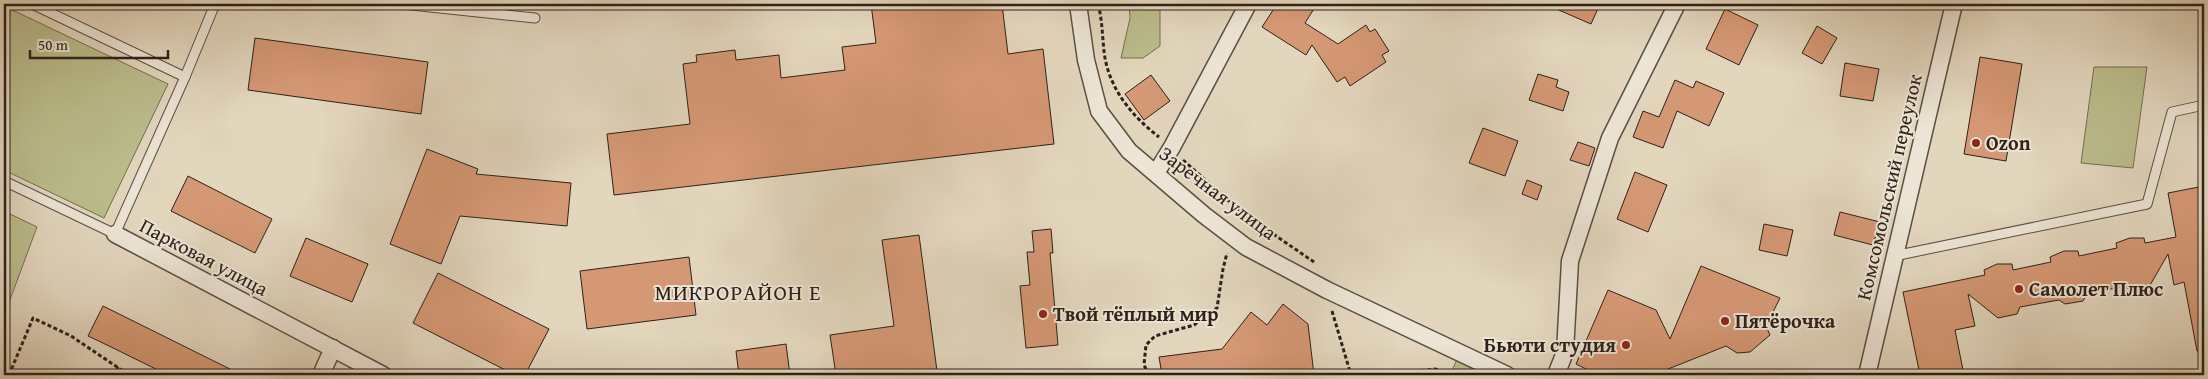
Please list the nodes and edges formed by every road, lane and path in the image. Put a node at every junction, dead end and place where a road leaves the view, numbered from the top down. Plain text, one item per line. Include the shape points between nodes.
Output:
1 (32, 4) edge
2 (215, 4) edge
3 (402, 4) edge
4 (1078, 4) edge
5 (1098, 4) edge
6 (1248, 4) edge
7 (1677, 4) edge
8 (1953, 6) edge
9 (535, 18) dead end
10 (185, 77) junction
11 (2204, 105) edge
12 (1172, 147) junction
13 (1156, 174) junction
14 (4, 181) edge
15 (115, 234) junction
16 (1228, 252) dead end
17 (1894, 256) junction
18 (1327, 290) junction
19 (332, 348) junction
20 (118, 367) junction
21 (2204, 374) edge
22 (9, 375) edge
23 (116, 375) edge
24 (129, 375) edge
25 (321, 375) edge
26 (382, 375) edge
27 (1149, 375) edge
28 (1351, 375) edge
29 (1382, 375) edge
30 (1457, 375) edge
31 (1507, 375) edge
32 (1556, 375) edge
33 (1867, 375) edge
34 (2200, 375) edge

1 - 10 lane
2 - 10 lane
3 - 9 lane
4 - 13 street, Заречная улица via 1086,60 1099,111 1129,151
5 - 12 path via 1105,59 1119,97 1146,128
6 - 12 street
7 - 32 street via 1610,138 1570,262 1566,352
8 - 17 street, Комсомольский переулок
10 - 15 lane
11 - 17 lane via 2172,112 2148,204
12 - 13 street
12 - 18 path via 1188,166 1240,212 1320,266
13 - 18 street, Заречная улица via 1246,247
14 - 15 lane, Парковая улица
15 - 19 street, Парковая улица
16 - 27 path via 1217,308 1194,325 1155,336 1146,345 1144,365
17 - 33 street, Комсомольский переулок
18 - 28 path
18 - 31 street, Заречная улица
19 - 25 street
19 - 26 street, Парковая улица
20 - 22 path via 72,336 32,318
20 - 23 path
20 - 24 path
21 - 34 path
29 - 30 path via 1435,369

